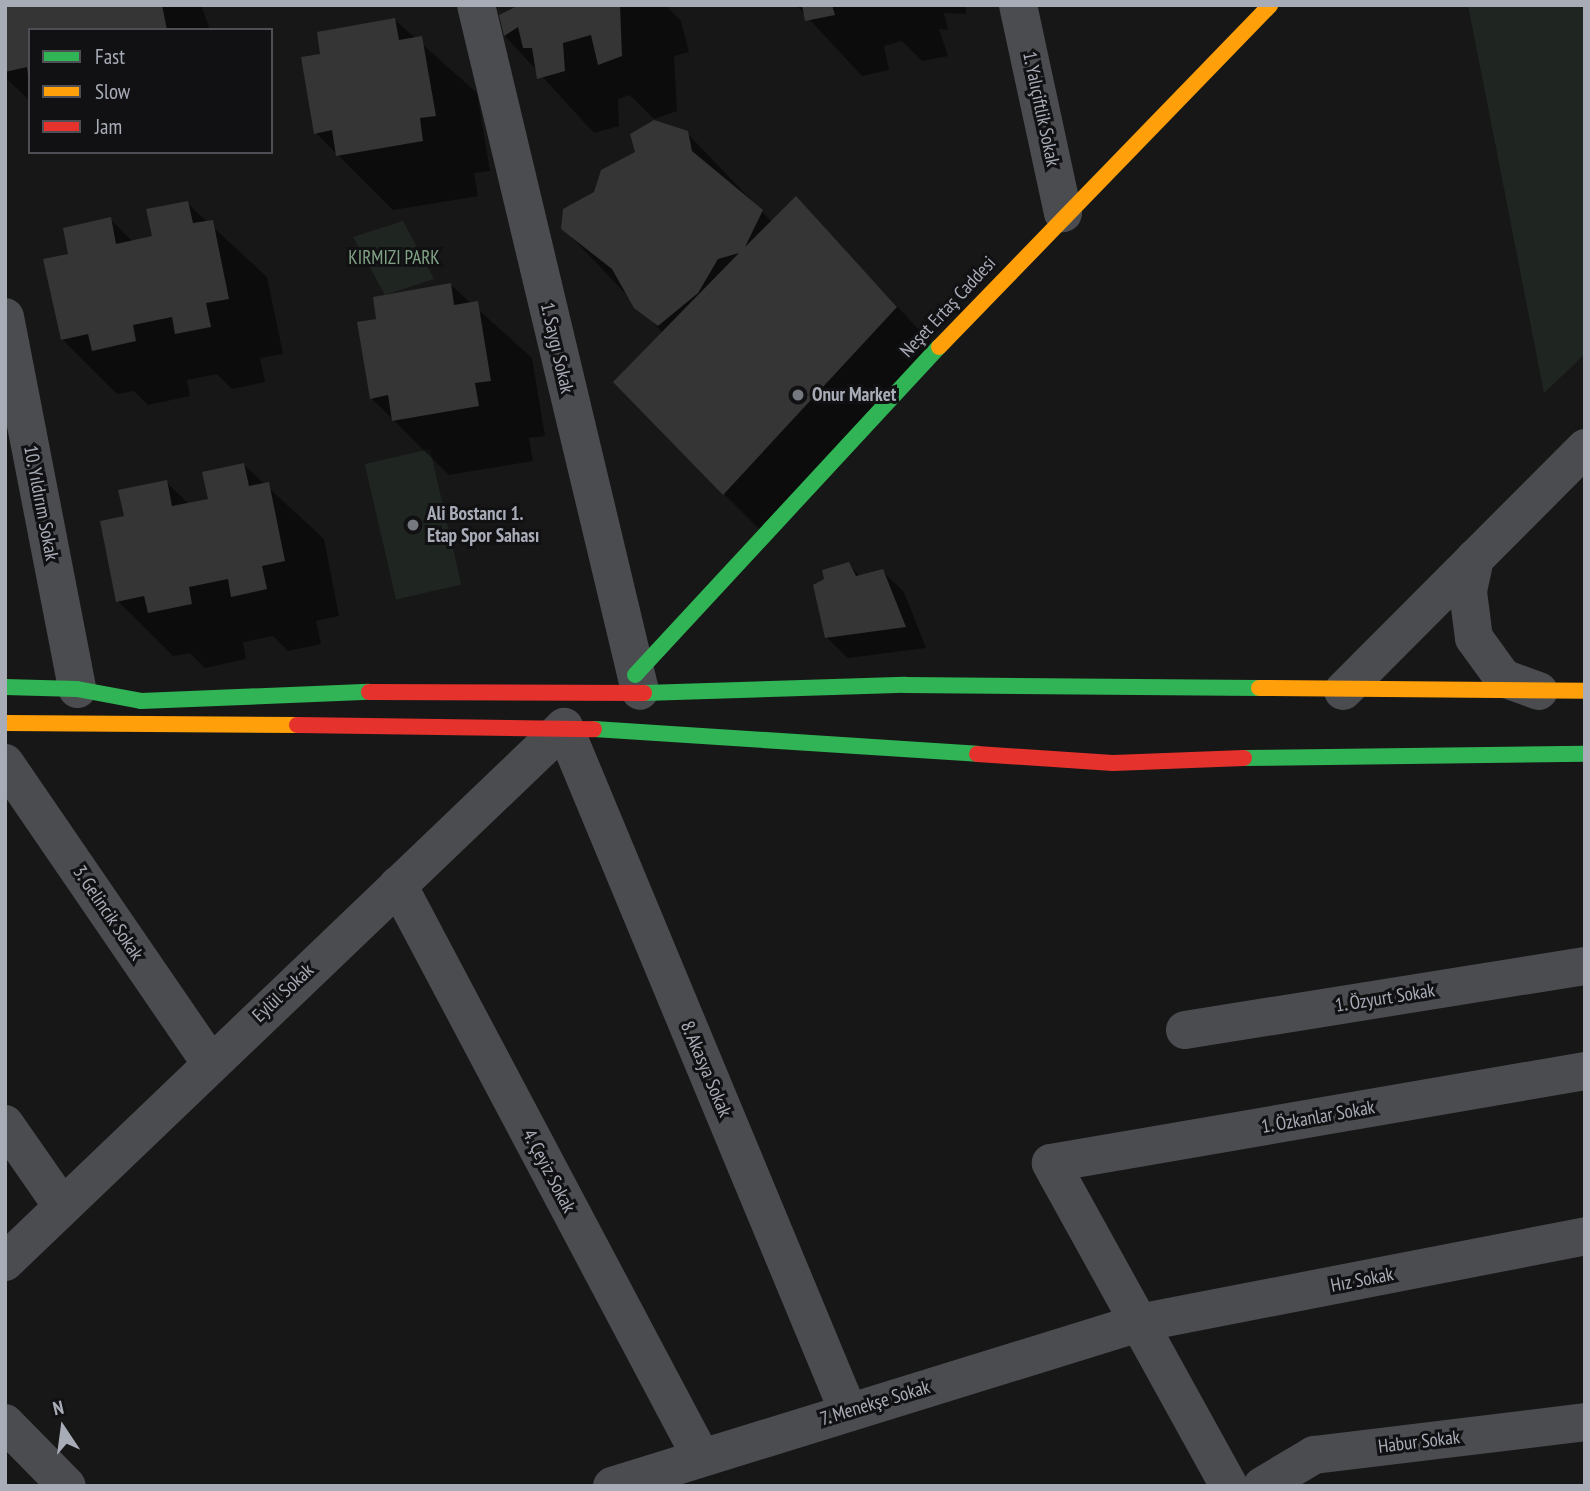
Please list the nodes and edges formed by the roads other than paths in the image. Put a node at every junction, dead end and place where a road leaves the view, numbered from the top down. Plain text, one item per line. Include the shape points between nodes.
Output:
1 (477, 5) edge
2 (1018, 5) edge
3 (1270, 5) edge
4 (1063, 213) junction
5 (5, 317) edge
6 (1585, 448) edge
7 (1475, 558) junction
8 (637, 683) junction
9 (5, 687) edge
10 (78, 689) junction
11 (1343, 691) junction
12 (1539, 691) junction
13 (1585, 691) edge
14 (5, 723) edge
15 (564, 727) junction
16 (1585, 747) edge
17 (1565, 752) junction
18 (1585, 754) edge
19 (5, 763) edge
20 (398, 885) junction
21 (1585, 966) edge
22 (1185, 1030) dead end
23 (210, 1062) junction
24 (1585, 1071) edge
25 (5, 1124) edge
26 (62, 1206) junction
27 (1585, 1236) edge
28 (5, 1262) edge
29 (1139, 1323) junction
30 (848, 1411) junction
31 (1585, 1422) edge
32 (5, 1423) edge
33 (701, 1457) junction
34 (67, 1486) edge
35 (612, 1486) edge
36 (1229, 1486) edge
37 (1262, 1486) edge

1 - 8 street, 1. Saygı Sokak
2 - 4 street, 1. Yalıçiftlik Sokak
3 - 4 main road, Neşet Ertaş Caddesi
4 - 8 main road, Neşet Ertaş Caddesi
5 - 10 street, 10. Yıldırım Sokak
6 - 7 street
7 - 11 street
7 - 12 street via 1468,593 1474,638 1503,678
8 - 10 main road via 141,701
8 - 11 main road
9 - 10 main road
11 - 12 main road
12 - 13 main road
14 - 15 main road
15 - 17 main road via 1113,763
15 - 20 street, Eylül Sokak
15 - 30 street, 8. Akasya Sokak
16 - 17 main road
17 - 18 main road
19 - 23 street, 3. Gelincik Sokak
20 - 23 street, Eylül Sokak
20 - 33 street, 4. Çeyiz Sokak
21 - 22 street, 1. Özyurt Sokak
23 - 26 street, Eylül Sokak
24 - 29 street, 1. Özkanlar Sokak via 1051,1163
25 - 26 street
26 - 28 street, Eylül Sokak
27 - 29 street, Hız Sokak
29 - 30 street, 7. Menekşe Sokak
29 - 36 street
30 - 33 street, 7. Menekşe Sokak
31 - 37 street, Habur Sokak via 1314,1455
32 - 34 street
33 - 35 street, 7. Menekşe Sokak

